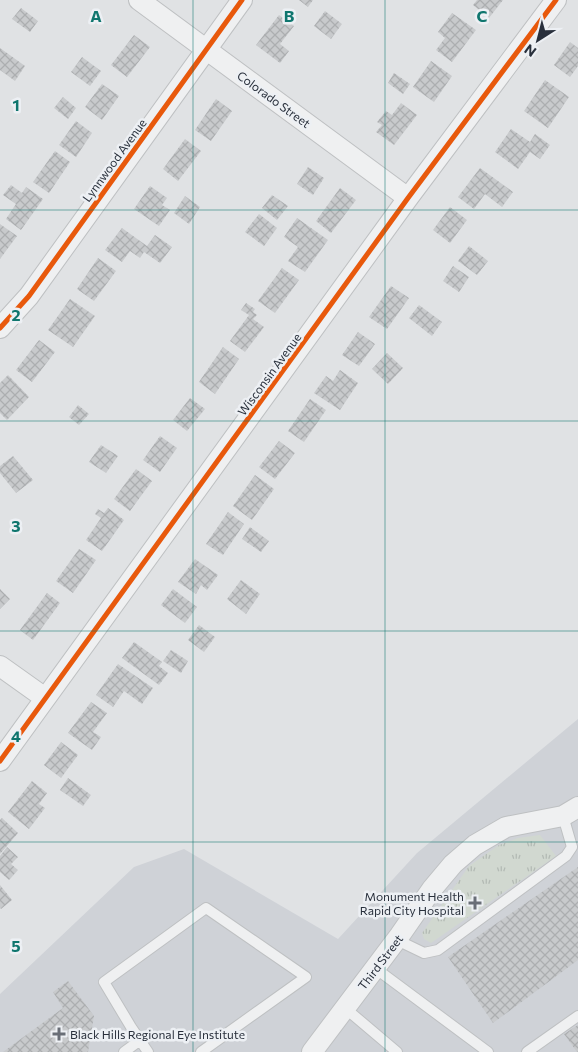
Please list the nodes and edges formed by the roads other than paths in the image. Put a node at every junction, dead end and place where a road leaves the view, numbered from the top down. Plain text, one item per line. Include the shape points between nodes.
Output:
1 (138, 0) edge
2 (242, 0) edge
3 (556, 0) edge
4 (206, 49) junction
5 (408, 198) junction
6 (0, 328) edge
7 (0, 666) edge
8 (46, 698) junction
9 (0, 761) edge
10 (571, 812) edge
11 (397, 940) junction
12 (375, 968) junction
13 (345, 1008) junction
14 (578, 1016) edge
15 (140, 1040) junction
16 (315, 1051) edge
17 (124, 1052) edge
18 (148, 1052) edge
19 (201, 1052) edge
20 (397, 1052) edge
21 (488, 1052) edge
22 (527, 1052) edge

1 - 4 street, Colorado Street
2 - 4 street, Lynnwood Avenue
3 - 5 street, Wisconsin Avenue
4 - 5 street, Colorado Street
4 - 6 street, Lynnwood Avenue via 29,296
5 - 8 street, Wisconsin Avenue
7 - 8 street
8 - 9 street, Wisconsin Avenue
10 - 11 street, Third Street via 506,827 475,846 453,864 432,889
10 - 11 lane via 572,847 566,856 438,950 424,953
11 - 12 street, Third Street
12 - 13 street, Third Street
12 - 21 lane
13 - 16 street, Third Street
13 - 20 lane
14 - 22 lane
15 - 17 lane
15 - 18 lane
15 - 19 lane via 104,982 206,908 306,977

